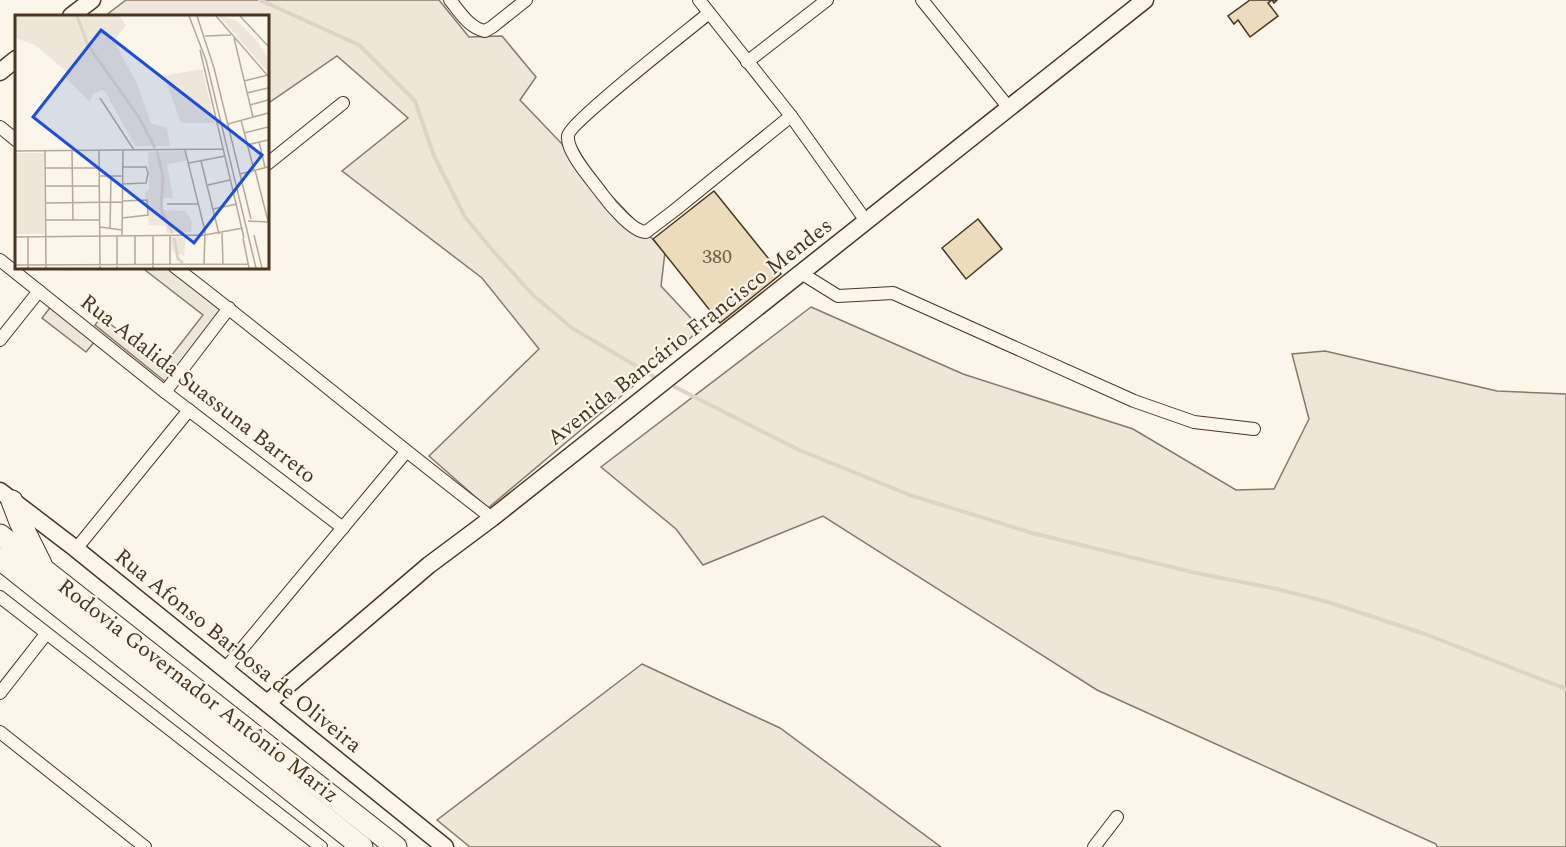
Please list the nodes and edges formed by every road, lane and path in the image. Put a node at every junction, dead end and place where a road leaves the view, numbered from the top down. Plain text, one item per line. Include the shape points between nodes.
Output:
1 (92, 0) edge
2 (450, 0) edge
3 (526, 0) edge
4 (699, 0) edge
5 (827, 0) edge
6 (1145, 0) edge
7 (925, 1) edge
8 (814, 4) edge
9 (709, 13) junction
10 (72, 15) edge
11 (15, 60) edge
12 (747, 62) junction
13 (0, 72) edge
14 (343, 104) dead end
15 (1009, 108) junction
16 (791, 116) junction
17 (0, 126) edge
18 (15, 139) edge
19 (268, 163) edge
20 (866, 221) junction
21 (0, 260) edge
22 (176, 268) edge
23 (801, 273) junction
24 (39, 291) junction
25 (229, 308) junction
26 (0, 340) edge
27 (165, 392) junction
28 (189, 410) junction
29 (1254, 429) dead end
30 (406, 452) junction
31 (6, 496) edge
32 (492, 519) junction
33 (343, 528) junction
34 (0, 535) edge
35 (76, 549) junction
36 (0, 559) edge
37 (44, 570) junction
38 (0, 597) edge
39 (46, 634) junction
40 (225, 669) junction
41 (0, 693) edge
42 (267, 703) junction
43 (0, 732) edge
44 (1117, 817) dead end
45 (140, 846) edge
46 (321, 847) edge
47 (362, 847) edge
48 (396, 847) edge
49 (446, 847) edge
50 (1094, 847) edge

1 - 10 street
2 - 3 street via 468,21 485,31
4 - 9 street
5 - 8 street
6 - 15 street, Avenida Bancário Francisco Mendes
7 - 15 street
8 - 12 street
9 - 12 street
9 - 16 street via 568,133 580,167 608,201 642,232
11 - 13 street
12 - 16 street
14 - 19 street
15 - 20 street, Avenida Bancário Francisco Mendes
16 - 20 street
17 - 18 street
20 - 23 street, Avenida Bancário Francisco Mendes
21 - 24 street, Rua Adalida Suassuna Barreto
22 - 25 street
23 - 29 street via 838,296 893,293 1134,401 1194,422
23 - 32 street, Avenida Bancário Francisco Mendes
24 - 26 street
24 - 27 street, Rua Adalida Suassuna Barreto
25 - 27 street
25 - 30 street
27 - 28 street, Rua Adalida Suassuna Barreto
28 - 33 street, Rua Adalida Suassuna Barreto
28 - 35 street
30 - 32 street
30 - 33 street
31 - 35 street, Rua Afonso Barbosa de Oliveira
31 - 37 highway
32 - 42 street, Avenida Bancário Francisco Mendes via 429,565
33 - 40 street
34 - 37 highway, Rodovia Governador Antônio Mariz
35 - 40 street, Rua Afonso Barbosa de Oliveira
36 - 47 highway, Rodovia Governador Antônio Mariz
37 - 48 highway, Rodovia Governador Antônio Mariz
38 - 39 street
39 - 41 street
39 - 46 street
40 - 42 street, Rua Afonso Barbosa de Oliveira
42 - 49 street, Rua Afonso Barbosa de Oliveira
43 - 45 street
44 - 50 street

